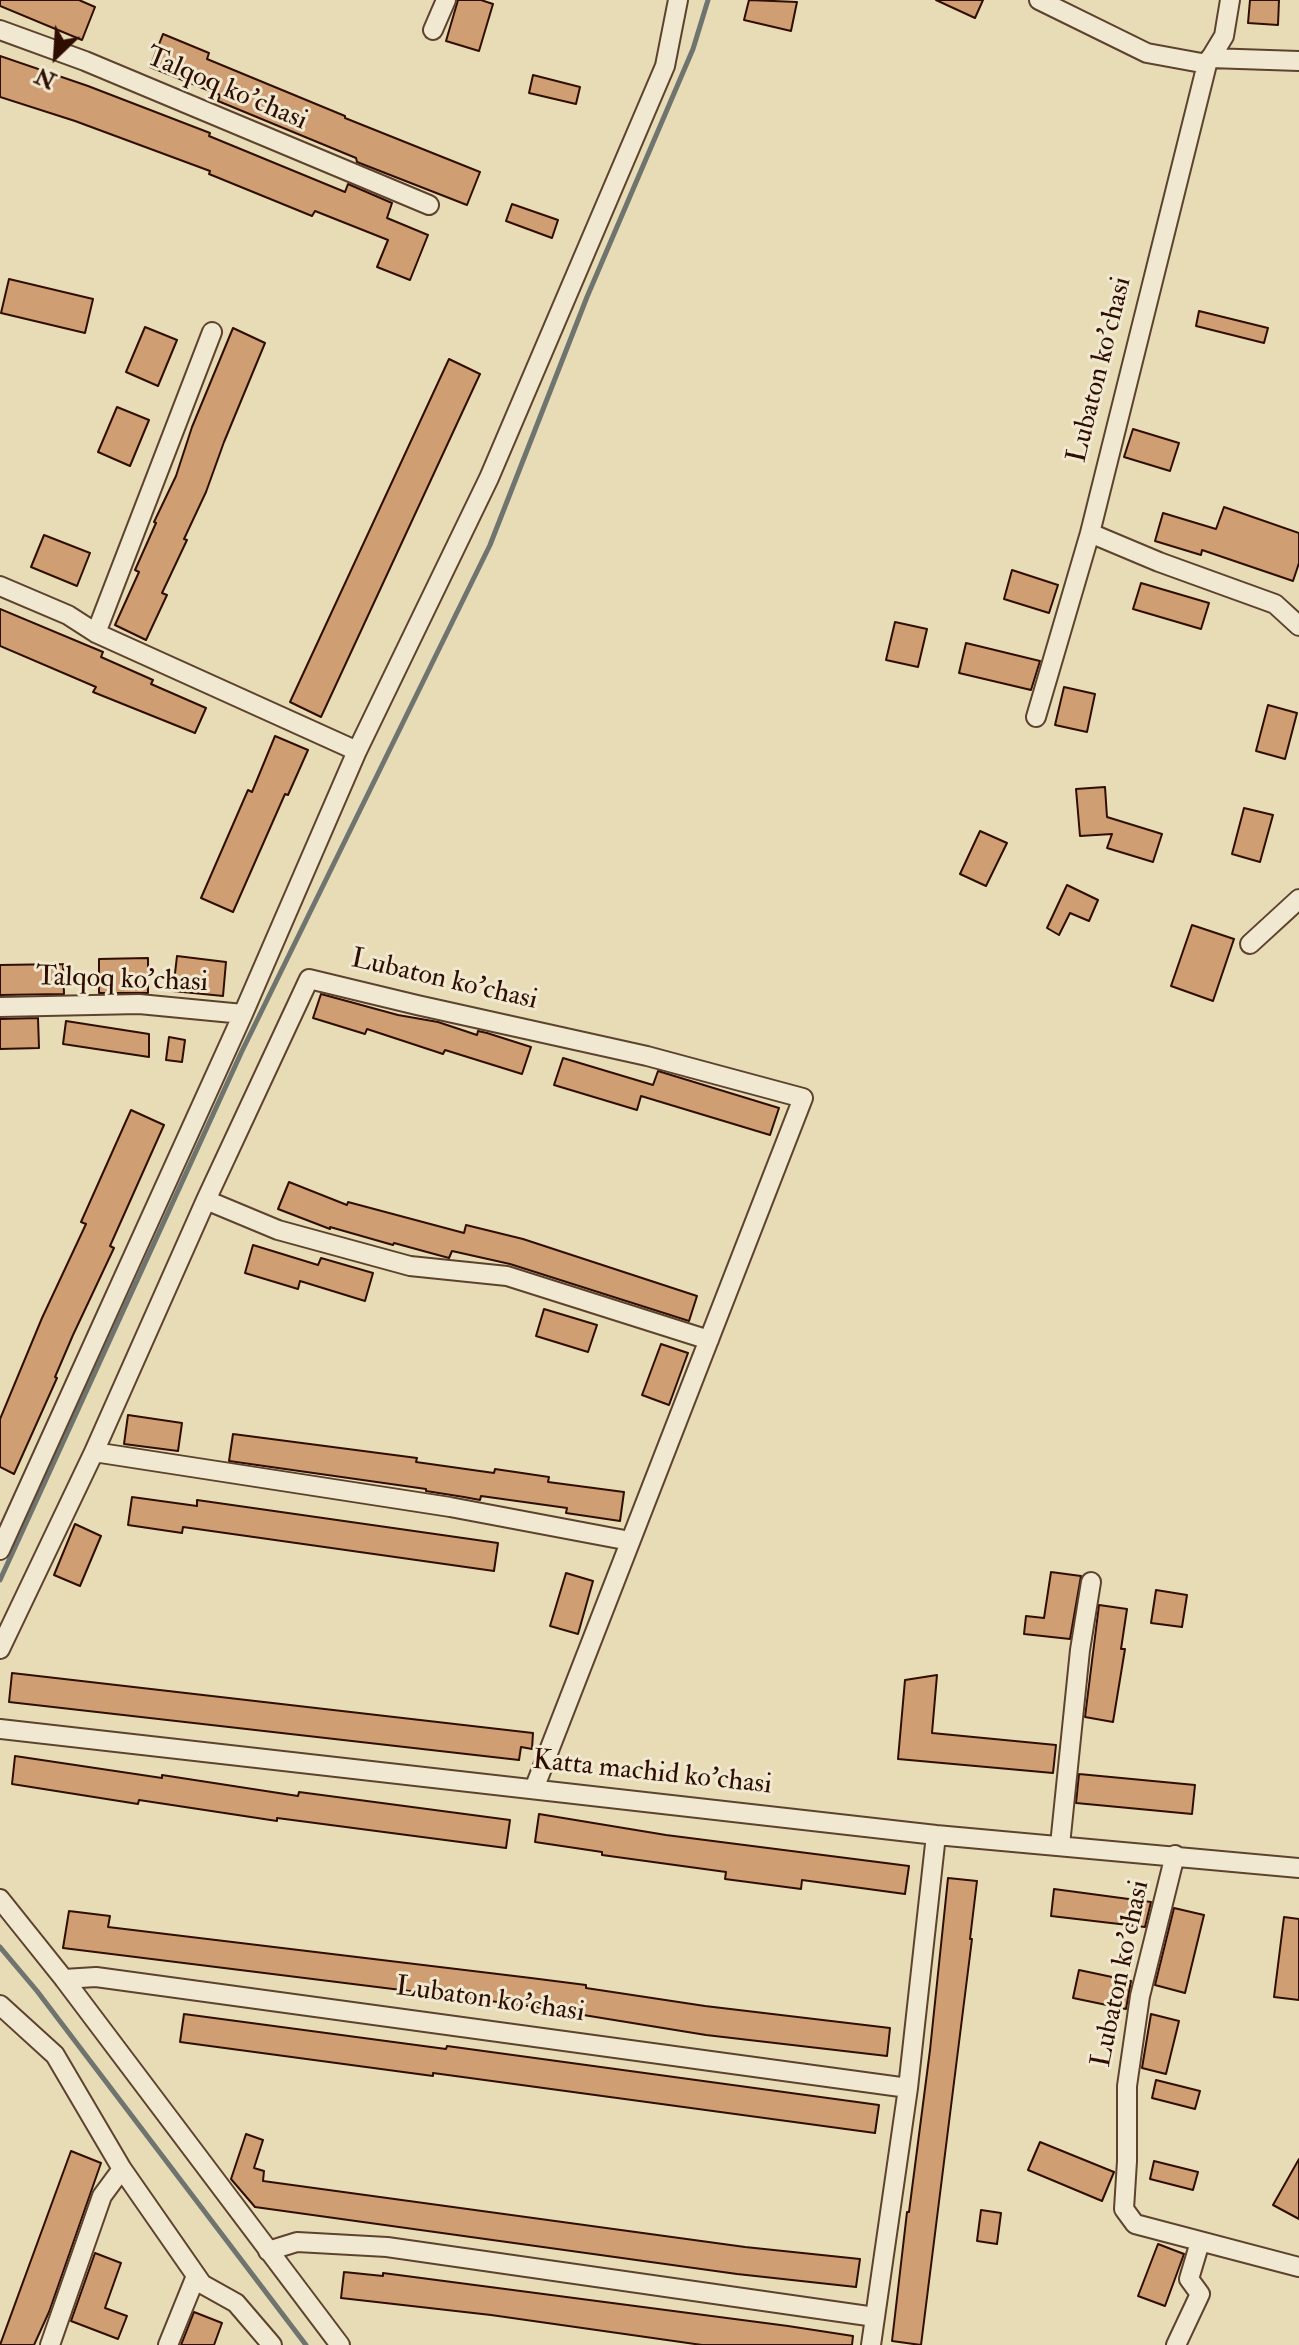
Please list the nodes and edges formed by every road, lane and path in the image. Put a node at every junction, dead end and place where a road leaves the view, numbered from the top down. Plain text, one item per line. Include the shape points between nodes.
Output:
1 (446, 0) edge
2 (678, 0) edge
3 (1039, 0) edge
4 (1230, 0) edge
5 (0, 30) edge
6 (433, 30) dead end
7 (1208, 61) junction
8 (1299, 61) edge
9 (429, 205) dead end
10 (212, 332) dead end
11 (1090, 533) junction
12 (0, 586) edge
13 (1299, 626) edge
14 (96, 633) junction
15 (1036, 717) dead end
16 (357, 751) junction
17 (1299, 899) edge
18 (1250, 944) dead end
19 (0, 1007) edge
20 (243, 1014) junction
21 (206, 1200) junction
22 (709, 1340) junction
23 (94, 1452) junction
24 (630, 1541) junction
25 (0, 1550) edge
26 (1091, 1582) dead end
27 (0, 1649) edge
28 (0, 1729) edge
29 (534, 1789) junction
30 (936, 1835) junction
31 (1060, 1845) junction
32 (1175, 1855) junction
33 (1299, 1868) edge
34 (0, 1899) edge
35 (64, 1979) junction
36 (0, 2005) edge
37 (908, 2088) junction
38 (122, 2169) junction
39 (1200, 2242) junction
40 (268, 2251) junction
41 (1299, 2267) edge
42 (196, 2276) junction
43 (875, 2317) junction
44 (50, 2345) edge
45 (168, 2345) edge
46 (272, 2345) edge
47 (340, 2345) edge
48 (871, 2345) edge
49 (1176, 2345) edge

1 - 6 street
2 - 16 street via 665,66 489,478
3 - 7 street via 1147,53
4 - 7 street, Lubaton ko'chasi via 1224,36
5 - 9 street, Talqoq ko'chasi
7 - 8 street
7 - 11 street, Lubaton ko'chasi
10 - 14 street
11 - 13 street via 1275,604
11 - 15 street, Lubaton ko'chasi
12 - 14 street
14 - 16 street
16 - 20 street
17 - 18 street
19 - 20 street, Talqoq ko'chasi via 139,1004
20 - 25 street
21 - 22 street via 278,1230 410,1266 507,1276
21 - 22 street, Lubaton ko'chasi via 309,979 647,1056 803,1098
21 - 23 street, Lubaton ko'chasi
22 - 24 street
23 - 24 street via 450,1507
23 - 27 street, Lubaton ko'chasi
24 - 29 street
26 - 31 street
28 - 29 street, Katta machid ko'chasi
29 - 30 street, Katta machid ko'chasi
30 - 31 street, Katta machid ko'chasi
30 - 37 street
31 - 32 street, Katta machid ko'chasi
32 - 33 street, Katta machid ko'chasi
32 - 39 street, Lubaton ko'chasi via 1140,1996 1127,2086 1124,2209 1135,2224
34 - 35 street
35 - 37 street, Lubaton ko'chasi via 96,1977
35 - 40 street
36 - 38 street via 55,2055
37 - 43 street
38 - 42 street
38 - 44 street via 102,2196
39 - 41 street, Lubaton ko'chasi
39 - 49 street via 1189,2279 1200,2294
40 - 43 street via 297,2242 387,2247
40 - 47 street
42 - 45 street
42 - 46 street via 236,2303
43 - 48 street

